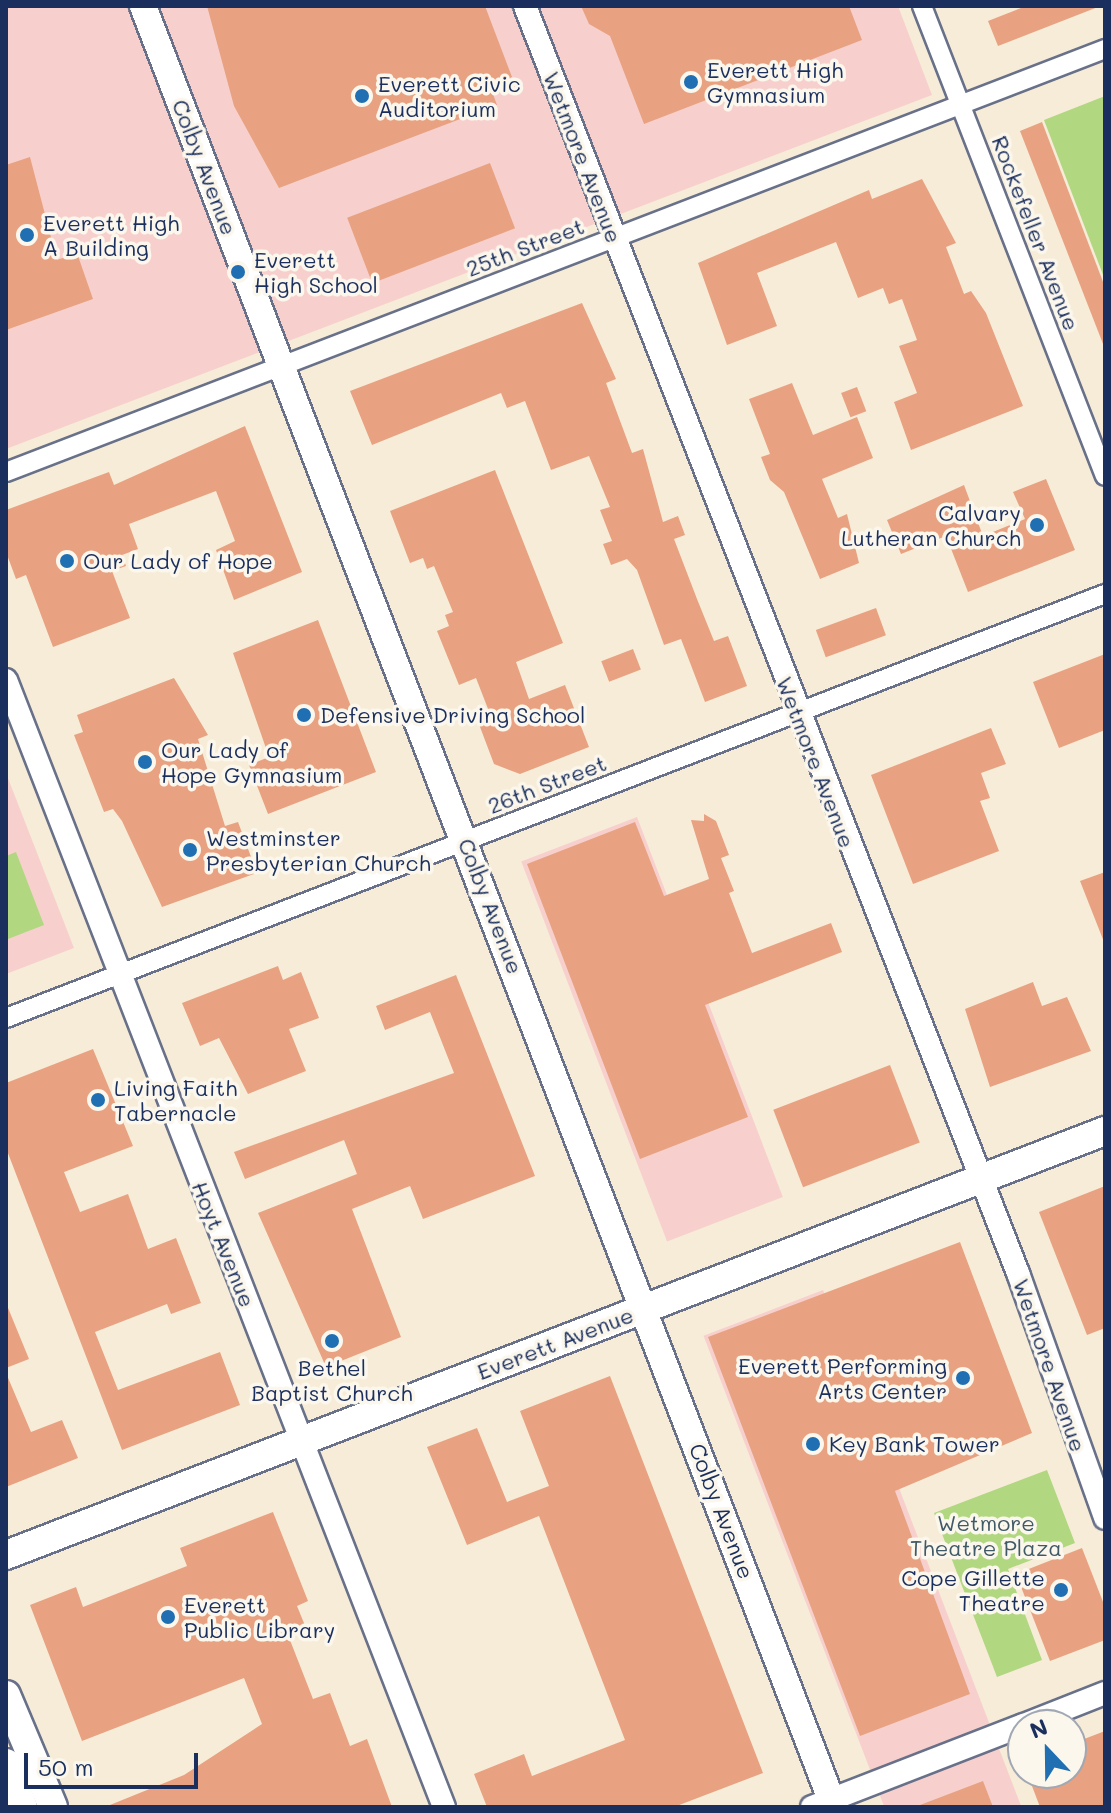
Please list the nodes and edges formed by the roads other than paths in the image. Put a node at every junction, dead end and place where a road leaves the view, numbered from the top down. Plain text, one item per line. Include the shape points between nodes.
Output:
1 (143, 6) edge
2 (525, 6) edge
3 (922, 6) edge
4 (1105, 49) edge
5 (960, 105) junction
6 (615, 238) junction
7 (280, 366) junction
8 (6, 472) edge
9 (1105, 476) edge
10 (1105, 594) edge
11 (6, 680) edge
12 (797, 713) junction
13 (466, 841) junction
14 (117, 974) junction
15 (6, 1018) edge
16 (1105, 1131) edge
17 (977, 1181) junction
18 (646, 1308) junction
19 (302, 1441) junction
20 (1105, 1518) edge
21 (6, 1555) edge
22 (1105, 1693) edge
23 (6, 1695) edge
24 (1064, 1709) edge
25 (1007, 1732) edge
26 (6, 1763) edge
27 (826, 1804) edge
28 (23, 1807) edge
29 (53, 1807) edge
30 (444, 1807) edge

1 - 7 main road, Colby Avenue
2 - 6 street, Wetmore Avenue
3 - 5 street, Rockefeller Avenue
4 - 5 street, 25th Street
5 - 6 street, 25th Street
5 - 9 street, Rockefeller Avenue
6 - 7 street, 25th Street
6 - 12 street, Wetmore Avenue
7 - 8 street, 25th Street
7 - 13 main road, Colby Avenue
10 - 12 street, 26th Street
11 - 14 street, Hoyt Avenue
12 - 13 street, 26th Street
12 - 17 street, Wetmore Avenue
13 - 14 street, 26th Street
13 - 18 main road, Colby Avenue
14 - 15 street, 26th Street
14 - 19 street, Hoyt Avenue
16 - 17 main road, Everett Avenue
17 - 18 main road, Everett Avenue
17 - 20 street, Wetmore Avenue via 1018,1273
18 - 19 main road, Everett Avenue
18 - 27 main road, Colby Avenue
19 - 21 main road, Everett Avenue
19 - 30 street, Hoyt Avenue
22 - 24 street
23 - 29 main road
25 - 27 street
26 - 28 main road

